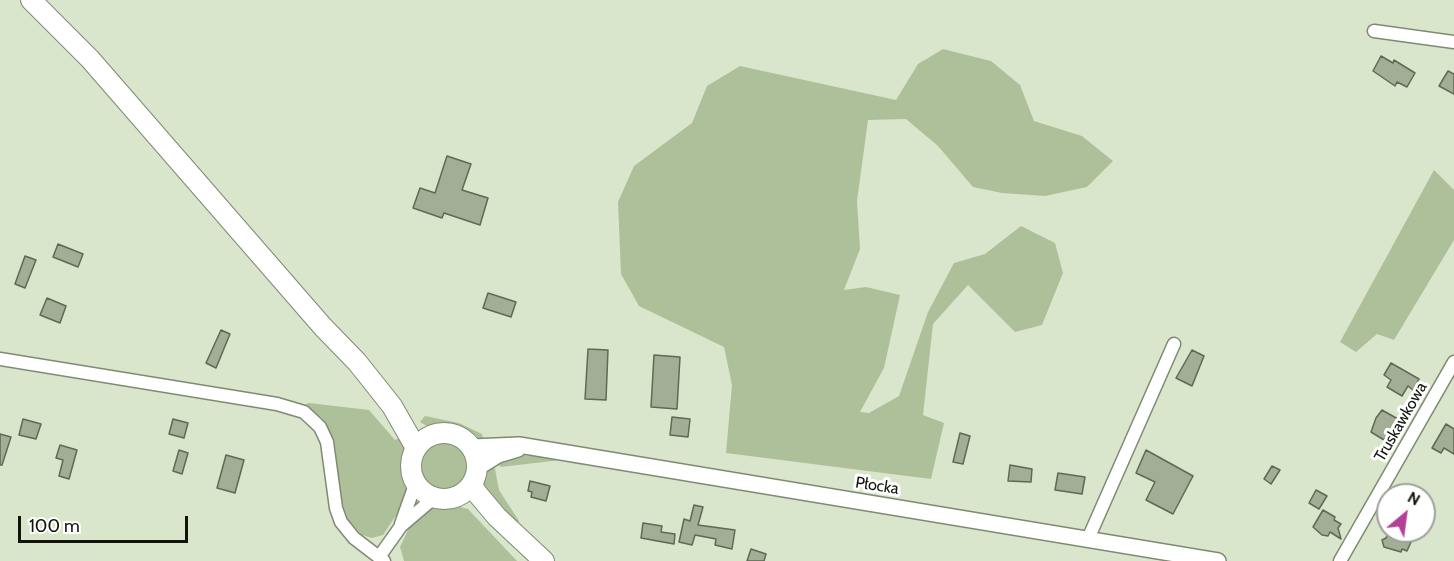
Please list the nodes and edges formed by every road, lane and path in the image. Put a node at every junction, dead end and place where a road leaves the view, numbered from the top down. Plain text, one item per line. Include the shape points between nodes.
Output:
1 (31, 0) edge
2 (1374, 31) dead end
3 (1454, 42) edge
4 (1174, 344) dead end
5 (0, 359) edge
6 (1454, 362) edge
7 (423, 442) junction
8 (472, 447) junction
9 (530, 448) junction
10 (475, 476) junction
11 (416, 482) junction
12 (435, 497) junction
13 (455, 497) junction
14 (401, 526) junction
15 (1088, 539) junction
16 (382, 559) edge
17 (530, 561) edge
18 (544, 561) edge
19 (1218, 561) edge
20 (1341, 561) edge

1 - 7 main road via 112,83
2 - 3 street
4 - 15 street
5 - 16 street via 277,404 303,412 315,421 327,442 341,522 354,538
6 - 20 street, Truskawkowa
7 - 8 main road via 453,434
7 - 11 main road via 412,463
8 - 9 street, Płocka via 509,444
8 - 10 main road
9 - 10 street, Płocka via 506,452
9 - 15 street, Płocka
10 - 13 main road
10 - 18 main road via 476,492 496,517
11 - 12 main road
11 - 14 street
12 - 13 main road
12 - 14 street
13 - 17 main road via 482,516
14 - 16 street
15 - 19 street, Płocka

